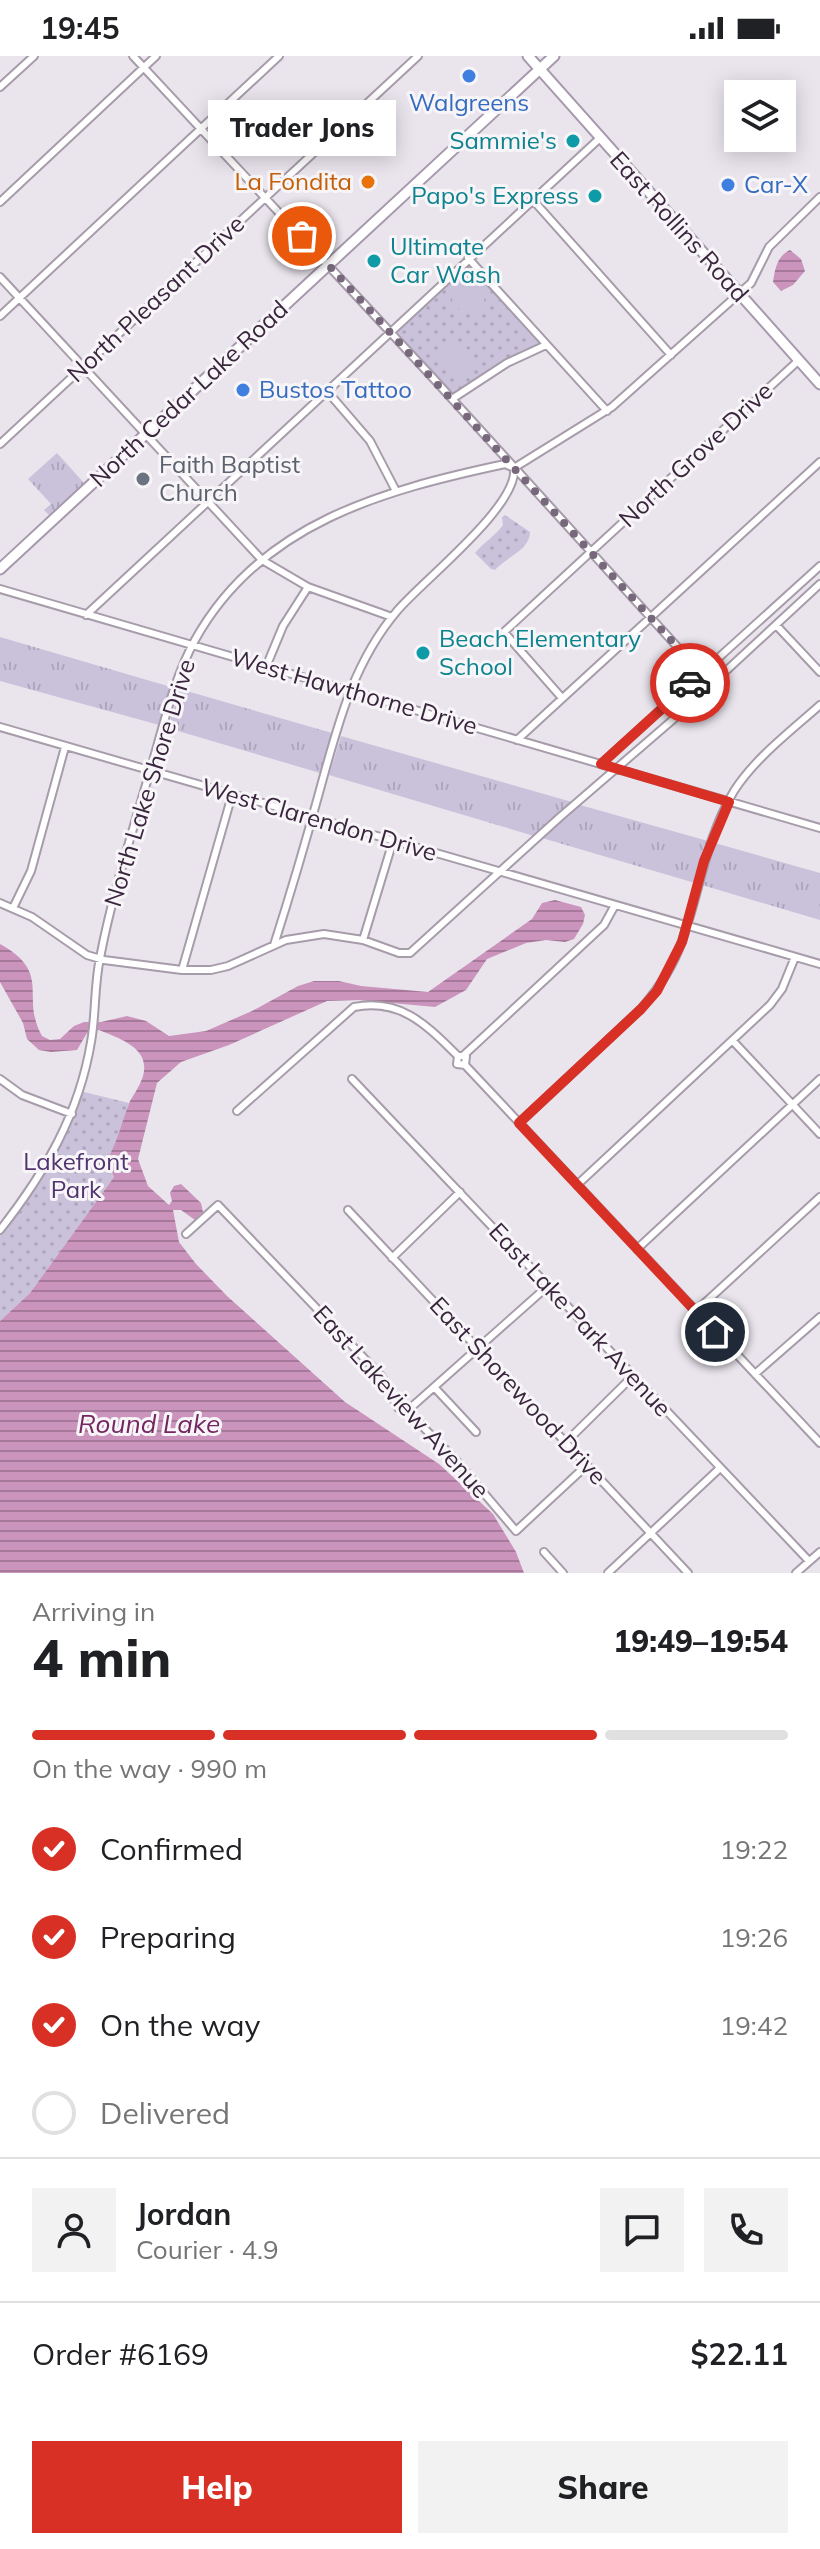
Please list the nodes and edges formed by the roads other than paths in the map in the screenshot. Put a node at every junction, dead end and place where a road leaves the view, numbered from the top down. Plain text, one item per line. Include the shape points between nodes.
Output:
1 (34, 56) edge
2 (133, 56) edge
3 (156, 56) edge
4 (279, 56) edge
5 (418, 56) edge
6 (528, 56) edge
7 (554, 56) edge
8 (144, 67) junction
9 (539, 70) junction
10 (0, 87) edge
11 (201, 128) junction
12 (600, 138) junction
13 (266, 197) junction
14 (820, 197) edge
15 (532, 199) junction
16 (0, 202) edge
17 (468, 258) junction
18 (329, 265) junction
19 (0, 277) edge
20 (739, 294) junction
21 (19, 298) junction
22 (0, 316) edge
23 (390, 331) junction
24 (546, 345) junction
25 (671, 355) junction
26 (799, 360) junction
27 (83, 367) junction
28 (820, 384) edge
29 (327, 391) junction
30 (452, 399) junction
31 (607, 411) junction
32 (145, 434) junction
33 (0, 444) edge
34 (820, 462) edge
35 (514, 468) junction
36 (396, 491) junction
37 (208, 502) junction
38 (590, 552) junction
39 (262, 560) junction
40 (820, 566) edge
41 (0, 569) edge
42 (820, 584) edge
43 (308, 587) junction
44 (0, 589) edge
45 (86, 615) junction
46 (392, 617) junction
47 (651, 618) junction
48 (776, 625) junction
49 (193, 645) junction
50 (266, 667) junction
51 (820, 672) edge
52 (701, 673) junction
53 (712, 685) junction
54 (349, 691) junction
55 (562, 698) junction
56 (820, 705) edge
57 (0, 727) edge
58 (517, 740) junction
59 (65, 747) junction
60 (601, 764) junction
61 (617, 769) junction
62 (150, 771) junction
63 (232, 795) junction
64 (729, 802) junction
65 (312, 818) junction
66 (820, 828) edge
67 (393, 841) junction
68 (500, 872) junction
69 (0, 903) edge
70 (615, 905) junction
71 (13, 908) junction
72 (686, 925) junction
73 (363, 940) junction
74 (274, 945) junction
75 (795, 957) junction
76 (100, 959) junction
77 (820, 964) edge
78 (182, 970) junction
79 (733, 1041) junction
80 (461, 1056) junction
81 (352, 1079) dead end
82 (820, 1079) edge
83 (2, 1084) edge
84 (793, 1105) junction
85 (237, 1111) dead end
86 (72, 1114) junction
87 (519, 1123) junction
88 (820, 1134) edge
89 (577, 1185) junction
90 (460, 1192) junction
91 (820, 1197) edge
92 (348, 1210) dead end
93 (0, 1230) edge
94 (186, 1234) dead end
95 (637, 1249) junction
96 (392, 1258) junction
97 (549, 1285) junction
98 (696, 1311) junction
99 (820, 1317) edge
100 (478, 1349) junction
101 (755, 1374) junction
102 (633, 1376) junction
103 (435, 1388) junction
104 (407, 1411) junction
105 (476, 1432) dead end
106 (818, 1437) edge
107 (566, 1442) junction
108 (587, 1465) junction
109 (720, 1468) junction
110 (652, 1533) junction
111 (544, 1552) dead end
112 (820, 1552) edge
113 (809, 1561) junction
114 (563, 1573) edge
115 (608, 1573) edge
116 (688, 1573) edge
117 (796, 1573) edge

1 - 10 street
2 - 8 street
3 - 8 street
4 - 11 street
5 - 13 street, North Pleasant Drive
6 - 9 main road, East Rollins Road
7 - 9 main road, North Cedar Lake Road
8 - 11 street
8 - 16 street
9 - 12 main road, East Rollins Road
9 - 18 main road, North Cedar Lake Road
11 - 13 street
11 - 21 street
12 - 15 street
12 - 20 main road, East Rollins Road
13 - 18 street
13 - 27 street, North Pleasant Drive
14 - 20 street, North Lake Shore Drive via 769,247 757,274
15 - 17 street
15 - 25 street
17 - 23 street
17 - 24 street
18 - 23 street
18 - 32 main road, North Cedar Lake Road
19 - 21 street
20 - 25 street, North Lake Shore Drive
20 - 26 main road, East Rollins Road
21 - 22 street
21 - 27 street
23 - 29 street
23 - 30 street
24 - 30 street
24 - 31 street
25 - 31 street, North Lake Shore Drive
26 - 28 main road, East Rollins Road
26 - 38 street, North Grove Drive
27 - 32 street
27 - 33 street, North Pleasant Drive
29 - 36 street via 370,441
29 - 37 street
30 - 35 street
31 - 35 street, North Lake Shore Drive
32 - 37 street
32 - 41 main road, North Cedar Lake Road
34 - 47 street
35 - 36 street, North Lake Shore Drive via 505,464
35 - 38 street
35 - 46 street via 513,482 466,544
36 - 39 street, North Lake Shore Drive via 325,520
37 - 39 street
37 - 45 street
38 - 47 street
38 - 55 street, North Grove Drive via 504,632
39 - 43 street
39 - 49 street, North Lake Shore Drive via 233,585
40 - 52 street
42 - 48 street
43 - 46 street
43 - 50 street via 283,626
44 - 45 street, West Hawthorne Drive
45 - 49 street, West Hawthorne Drive
46 - 54 street via 366,653
47 - 52 street
47 - 55 street
48 - 51 street
48 - 53 street
49 - 50 street, West Hawthorne Drive
49 - 62 street, North Lake Shore Drive
50 - 54 street, West Hawthorne Drive
52 - 53 street
52 - 60 street
53 - 61 street
54 - 58 street, West Hawthorne Drive
54 - 65 street
55 - 58 street
56 - 64 street via 748,774
57 - 59 street, West Clarendon Drive
58 - 60 street, West Hawthorne Drive
59 - 62 street, West Clarendon Drive
59 - 71 street via 31,871
60 - 61 street, West Hawthorne Drive
61 - 64 street, West Hawthorne Drive
61 - 68 street
62 - 63 street, West Clarendon Drive
62 - 76 street, North Lake Shore Drive
63 - 65 street, West Clarendon Drive
63 - 78 street
64 - 66 street, West Hawthorne Drive
64 - 72 street via 704,861
65 - 67 street, West Clarendon Drive
65 - 74 street
67 - 68 street, West Clarendon Drive
67 - 73 street
68 - 70 street, West Clarendon Drive
68 - 73 street via 408,953
69 - 71 street
70 - 72 street, West Clarendon Drive
70 - 80 street via 604,925
71 - 76 street
72 - 75 street, West Clarendon Drive
72 - 87 street via 657,991
73 - 74 street via 324,934
74 - 78 street via 228,966
75 - 77 street, West Clarendon Drive
75 - 79 street via 782,989
76 - 78 street
76 - 86 street, North Lake Shore Drive via 93,1034
79 - 84 street
79 - 89 street
80 - 85 street via 407,1012 354,1007
80 - 87 street via 457,1064 465,1065
81 - 90 street, East Lake Park Avenue
82 - 84 street
83 - 86 street
84 - 88 street
84 - 95 street
86 - 93 street, North Lake Shore Drive via 35,1183
87 - 89 street
89 - 95 street
90 - 96 street
90 - 97 street, East Lake Park Avenue
91 - 98 street
92 - 96 street, East Shorewood Drive
94 - 104 street, East Lakeview Avenue via 218,1205 382,1377 398,1408
95 - 98 street
96 - 100 street, East Shorewood Drive
97 - 100 street
97 - 102 street, East Lake Park Avenue
98 - 101 street
99 - 101 street
100 - 103 street
100 - 107 street, East Shorewood Drive
101 - 106 street
102 - 107 street
102 - 109 street, East Lake Park Avenue
103 - 104 street
103 - 105 street
104 - 108 street, East Lakeview Avenue via 516,1531
107 - 108 street, East Shorewood Drive
108 - 110 street, East Shorewood Drive
109 - 110 street
109 - 113 street, East Lake Park Avenue
110 - 115 street
110 - 116 street, East Shorewood Drive
111 - 114 street
112 - 113 street
113 - 117 street

